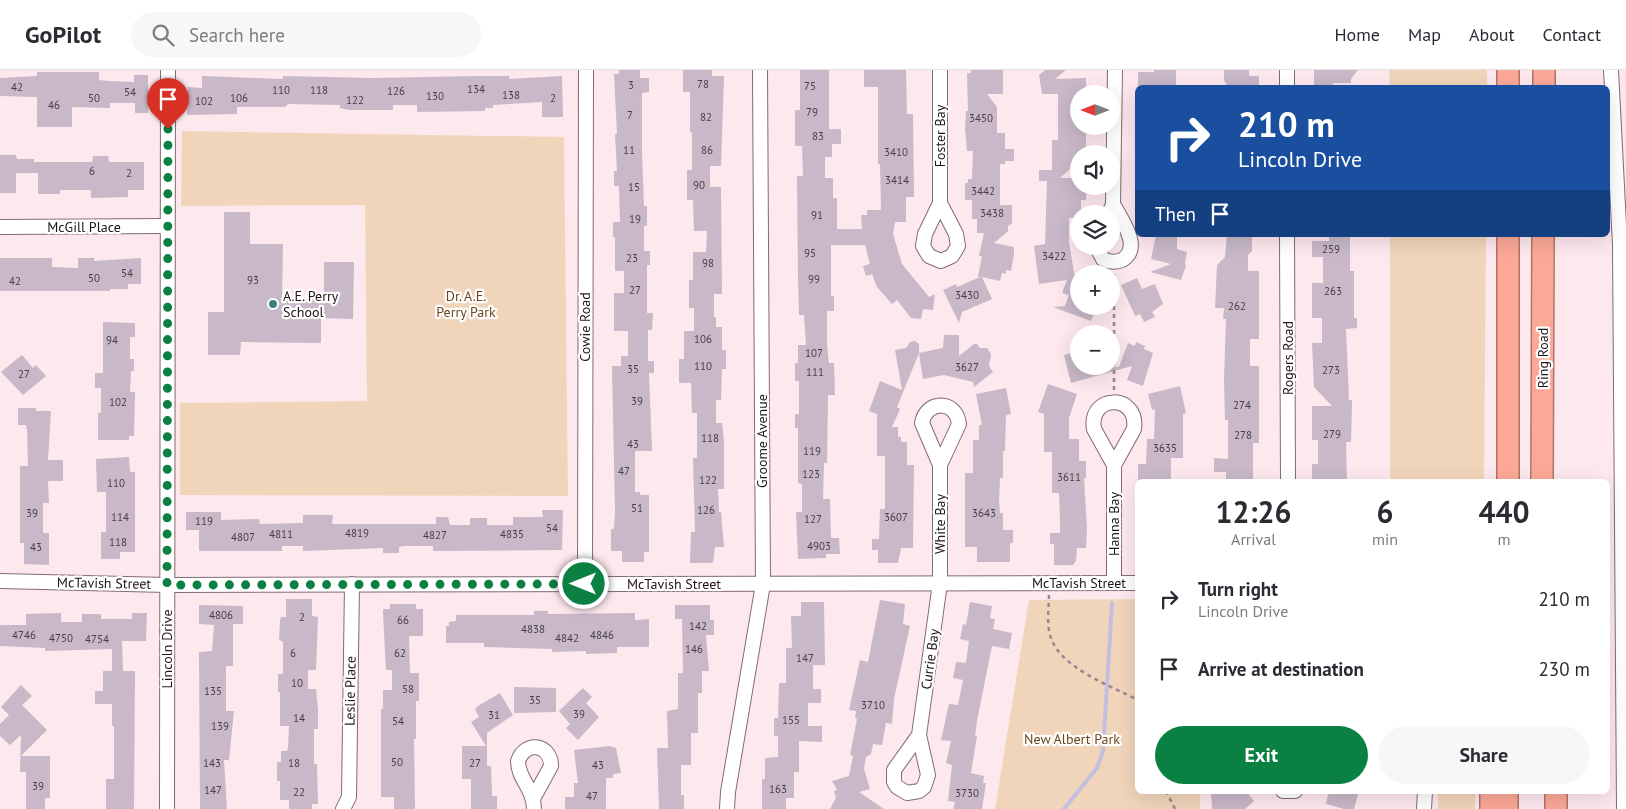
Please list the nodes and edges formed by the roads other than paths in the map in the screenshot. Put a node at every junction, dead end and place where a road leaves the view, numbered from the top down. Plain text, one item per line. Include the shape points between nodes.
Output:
1 (168, 70) edge
2 (586, 70) edge
3 (760, 70) edge
4 (940, 70) edge
5 (1115, 70) edge
6 (1287, 70) edge
7 (1508, 70) edge
8 (1544, 70) edge
9 (1612, 70) edge
10 (1287, 85) edge
11 (1508, 85) edge
12 (1544, 85) edge
13 (940, 203) dead end
14 (1111, 205) edge
15 (1120, 225) edge
16 (167, 226) junction
17 (0, 227) edge
18 (1287, 237) edge
19 (1508, 237) edge
20 (1543, 237) edge
21 (1101, 255) edge
22 (1508, 378) junction
23 (940, 465) dead end
24 (1114, 465) junction
25 (1543, 478) edge
26 (1288, 479) edge
27 (1504, 479) edge
28 (1508, 479) edge
29 (0, 581) edge
30 (940, 583) junction
31 (1114, 583) junction
32 (1135, 583) edge
33 (352, 584) junction
34 (584, 584) junction
35 (763, 584) junction
36 (167, 585) junction
37 (919, 735) dead end
38 (1424, 794) edge
39 (1491, 794) edge
40 (1507, 794) edge
41 (1542, 794) edge
42 (1556, 794) edge
43 (349, 805) edge
44 (166, 809) edge
45 (728, 809) edge
46 (1424, 809) edge
47 (1491, 809) edge
48 (1507, 809) edge
49 (1542, 809) edge
50 (1556, 809) edge
51 (1624, 809) edge

1 - 16 street, Lincoln Drive
2 - 34 street, Cowie Road
3 - 35 street, Groome Avenue
4 - 13 street, Foster Bay
5 - 14 street
6 - 10 street
7 - 11 highway
8 - 12 highway
9 - 51 street via 1620,245
15 - 21 street via 1131,249 1124,259 1114,262 1103,259
16 - 17 street, McGill Place
16 - 36 street, Lincoln Drive
18 - 26 street, Rogers Road
19 - 22 highway
20 - 25 highway, Ring Road
22 - 27 highway
22 - 28 highway
23 - 30 street, White Bay
24 - 24 street, Hanna Bay via 1131,435 1134,422 1134,416 1126,406 1114,402 1097,410 1093,423
24 - 31 street, Hanna Bay
29 - 36 street, McTavish Street
30 - 31 street, McTavish Street
30 - 35 street, McTavish Street
30 - 37 street, Currie Bay
31 - 32 street, McTavish Street
33 - 34 street, McTavish Street
33 - 36 street, McTavish Street
33 - 43 street, Leslie Place
34 - 35 street, McTavish Street
35 - 45 street, Groome Avenue via 728,792
36 - 44 street, Lincoln Drive
38 - 46 street
39 - 47 highway
40 - 48 highway
41 - 49 highway
42 - 50 highway

